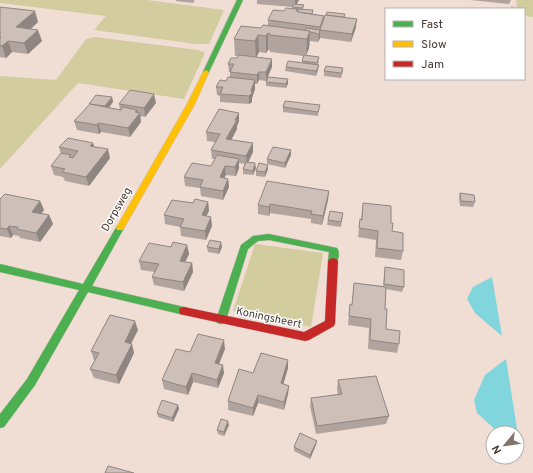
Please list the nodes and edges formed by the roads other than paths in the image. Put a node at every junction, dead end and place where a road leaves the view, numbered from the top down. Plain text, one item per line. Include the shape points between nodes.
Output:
1 (240, 0) edge
2 (0, 268) edge
3 (84, 289) junction
4 (221, 320) junction
5 (0, 423) edge

1 - 3 street, Dorpsweg via 191,104
2 - 3 street, Koningsheert
3 - 4 street, Koningsheert
3 - 5 street, Dorpsweg via 31,382
4 - 4 street, Koningsheert via 305,337 330,323 334,250 269,237 256,238 244,247

